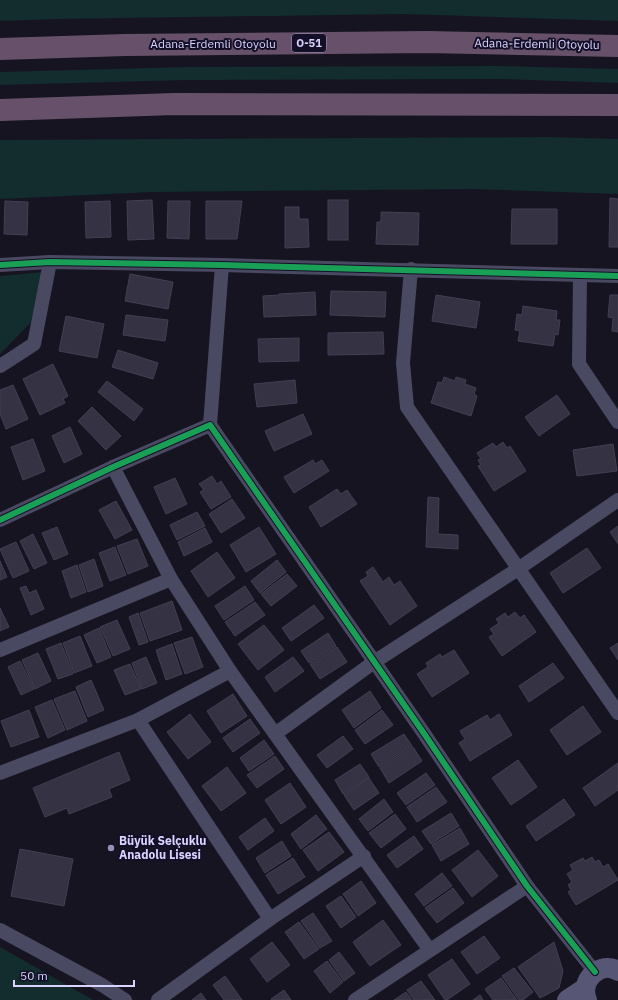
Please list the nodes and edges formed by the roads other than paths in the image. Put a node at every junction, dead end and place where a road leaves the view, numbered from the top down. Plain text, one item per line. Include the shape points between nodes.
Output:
1 (618, 46) edge
2 (0, 49) edge
3 (618, 105) edge
4 (0, 110) edge
5 (50, 262) junction
6 (0, 265) edge
7 (222, 265) junction
8 (411, 269) junction
9 (580, 274) junction
10 (618, 276) edge
11 (0, 366) edge
12 (617, 419) edge
13 (210, 425) junction
14 (113, 467) junction
15 (618, 500) edge
16 (0, 520) edge
17 (518, 569) junction
18 (171, 579) junction
19 (0, 650) edge
20 (374, 662) junction
21 (230, 671) junction
22 (618, 713) edge
23 (138, 720) junction
24 (276, 734) junction
25 (0, 773) edge
26 (364, 856) junction
27 (527, 886) junction
28 (270, 919) junction
29 (0, 930) edge
30 (429, 949) junction
31 (617, 969) edge
32 (589, 987) edge
33 (125, 1000) edge
34 (158, 1000) edge
35 (354, 1000) edge
36 (567, 1000) edge

1 - 2 highway, Adana-Erdemli Otoyolu / O-51 via 419,42 125,44
3 - 4 highway via 174,104
5 - 6 street
5 - 7 street
5 - 11 street via 34,344
7 - 8 street
7 - 13 street
8 - 9 street
8 - 17 street via 402,363 407,407
9 - 10 street
9 - 12 street via 579,364
13 - 14 street
13 - 20 street
14 - 16 street
14 - 18 street
15 - 17 street
17 - 20 street
17 - 22 street
18 - 19 street
18 - 21 street
20 - 24 street
20 - 27 street
21 - 23 street
21 - 24 street
23 - 25 street
23 - 28 street
24 - 26 street
26 - 28 street
26 - 30 street
27 - 30 street
27 - 32 street
28 - 34 street
29 - 33 street
30 - 35 street
31 - 32 main road via 604,968
32 - 36 main road

